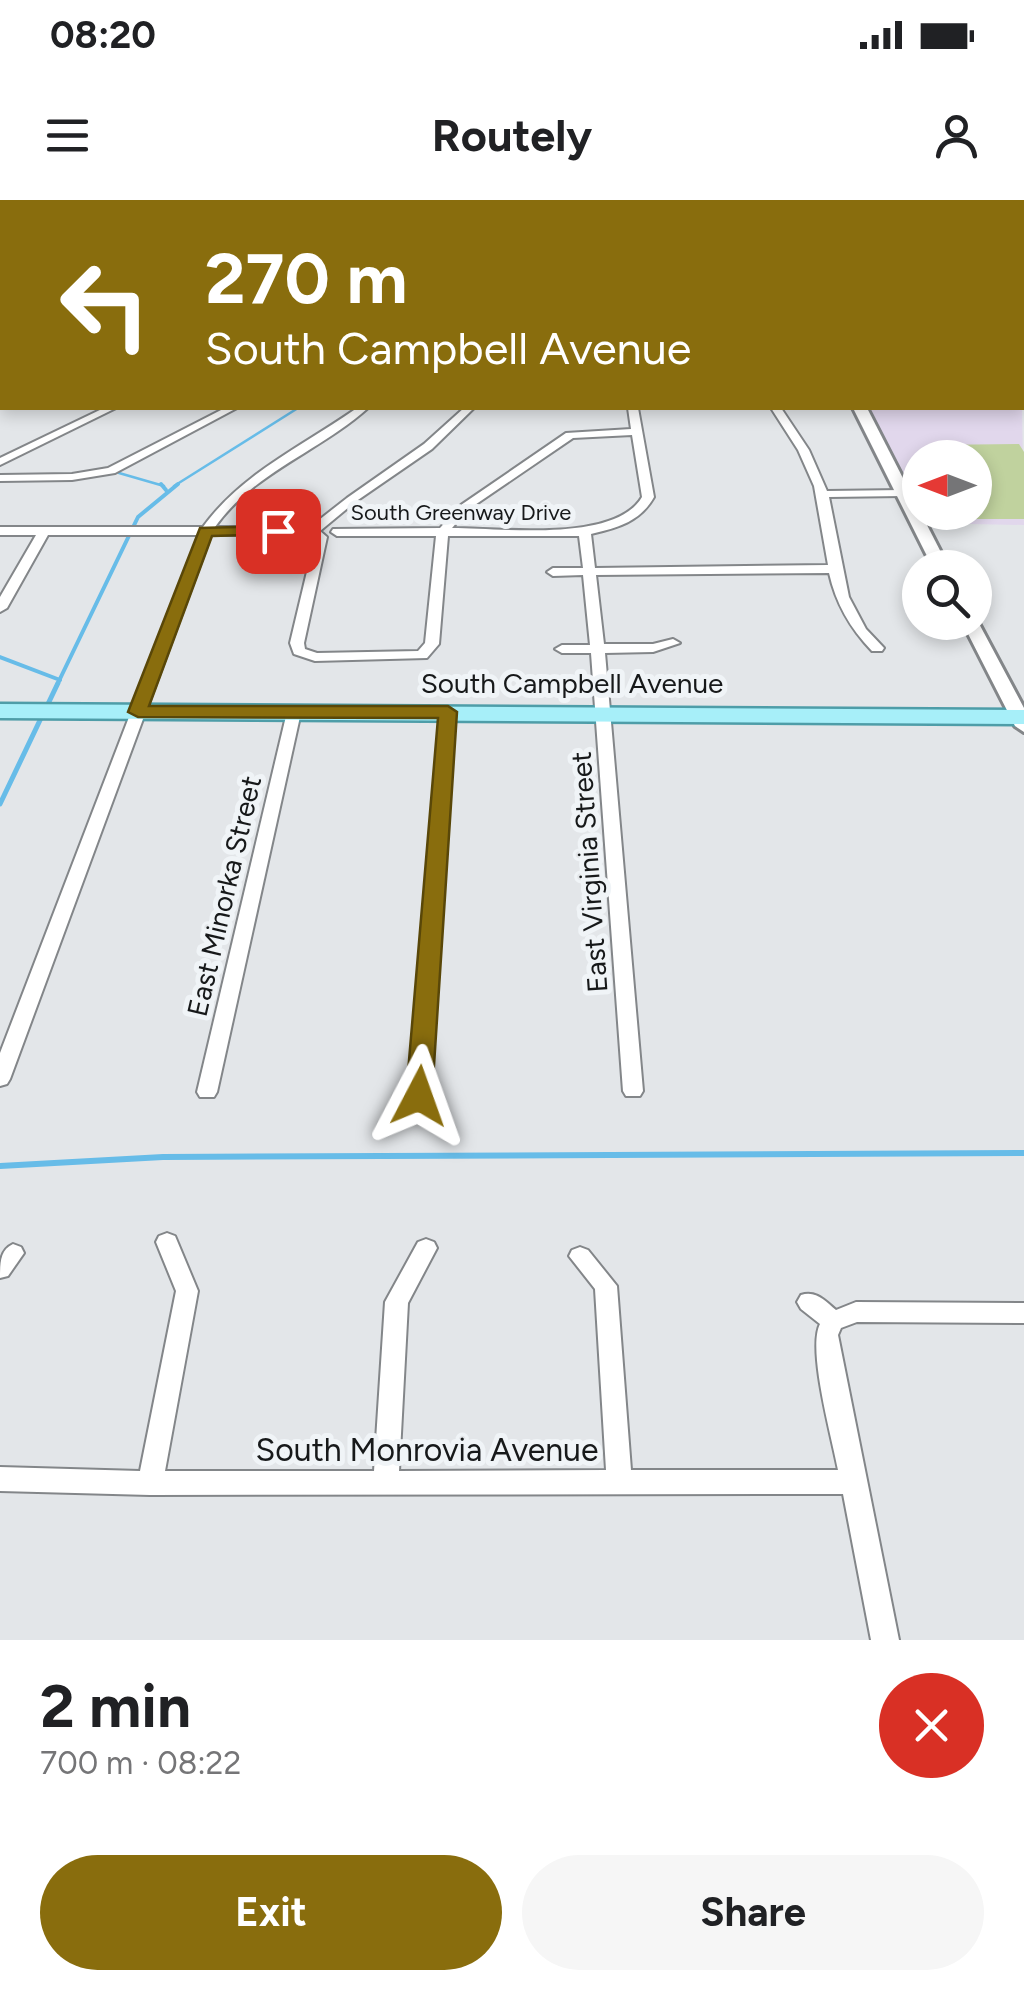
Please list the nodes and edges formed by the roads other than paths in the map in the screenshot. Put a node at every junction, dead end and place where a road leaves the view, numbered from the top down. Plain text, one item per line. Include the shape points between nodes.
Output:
1 (107, 410) edge
2 (228, 410) edge
3 (360, 410) edge
4 (467, 410) edge
5 (633, 410) edge
6 (777, 410) edge
7 (861, 410) edge
8 (637, 432) junction
9 (0, 462) edge
10 (510, 477) junction
11 (0, 478) edge
12 (534, 482) dead end
13 (902, 493) joint
14 (822, 494) junction
15 (0, 531) edge
16 (206, 531) junction
17 (43, 532) junction
18 (324, 532) junction
19 (585, 532) junction
20 (442, 533) junction
21 (832, 569) junction
22 (589, 570) junction
23 (553, 572) dead end
24 (0, 608) edge
25 (980, 640) edge
26 (673, 643) dead end
27 (877, 648) dead end
28 (598, 649) junction
29 (562, 650) dead end
30 (0, 711) edge
31 (138, 712) junction
32 (294, 712) junction
33 (448, 712) junction
34 (604, 712) junction
35 (1022, 720) edge
36 (0, 1079) edge
37 (633, 1091) dead end
38 (207, 1092) dead end
39 (419, 1096) dead end
40 (167, 1242) dead end
41 (426, 1248) dead end
42 (580, 1256) dead end
43 (809, 1302) dead end
44 (1024, 1313) edge
45 (832, 1321) junction
46 (0, 1479) edge
47 (150, 1482) junction
48 (386, 1482) junction
49 (619, 1482) junction
50 (854, 1482) junction
51 (885, 1640) edge

1 - 9 street
2 - 11 street via 102,473
3 - 16 street via 241,488
4 - 18 street via 422,452 349,501
5 - 8 street
6 - 14 street
7 - 13 street
8 - 10 street via 572,433
8 - 19 street via 644,506 617,524
10 - 12 street
10 - 20 street
13 - 14 street
14 - 21 street
15 - 17 street, South Greenway Drive
16 - 17 street, South Greenway Drive
16 - 18 street, South Greenway Drive
16 - 31 street
17 - 24 street
18 - 20 street, South Greenway Drive
18 - 20 street via 297,643 314,658 422,656 432,644
19 - 20 street, South Greenway Drive
19 - 22 street, East Virginia Street
21 - 22 street
21 - 27 street via 855,629
22 - 23 street
22 - 28 street, East Virginia Street
25 - 35 street
26 - 28 street
28 - 29 street
28 - 34 street, East Virginia Street
30 - 31 main road, South Campbell Avenue
31 - 32 main road, South Campbell Avenue
31 - 36 street
32 - 33 main road, South Campbell Avenue
32 - 38 street, East Minorka Street
33 - 34 main road, South Campbell Avenue
33 - 39 street
34 - 35 main road, South Campbell Avenue
34 - 37 street, East Virginia Street
40 - 47 street via 188,1291
41 - 48 street via 396,1302
42 - 49 street via 606,1286
43 - 45 street
44 - 45 street via 856,1312
45 - 50 street via 826,1345
46 - 47 street, South Monrovia Avenue
47 - 48 street, South Monrovia Avenue
48 - 49 street, South Monrovia Avenue
49 - 50 street, South Monrovia Avenue
50 - 51 street

